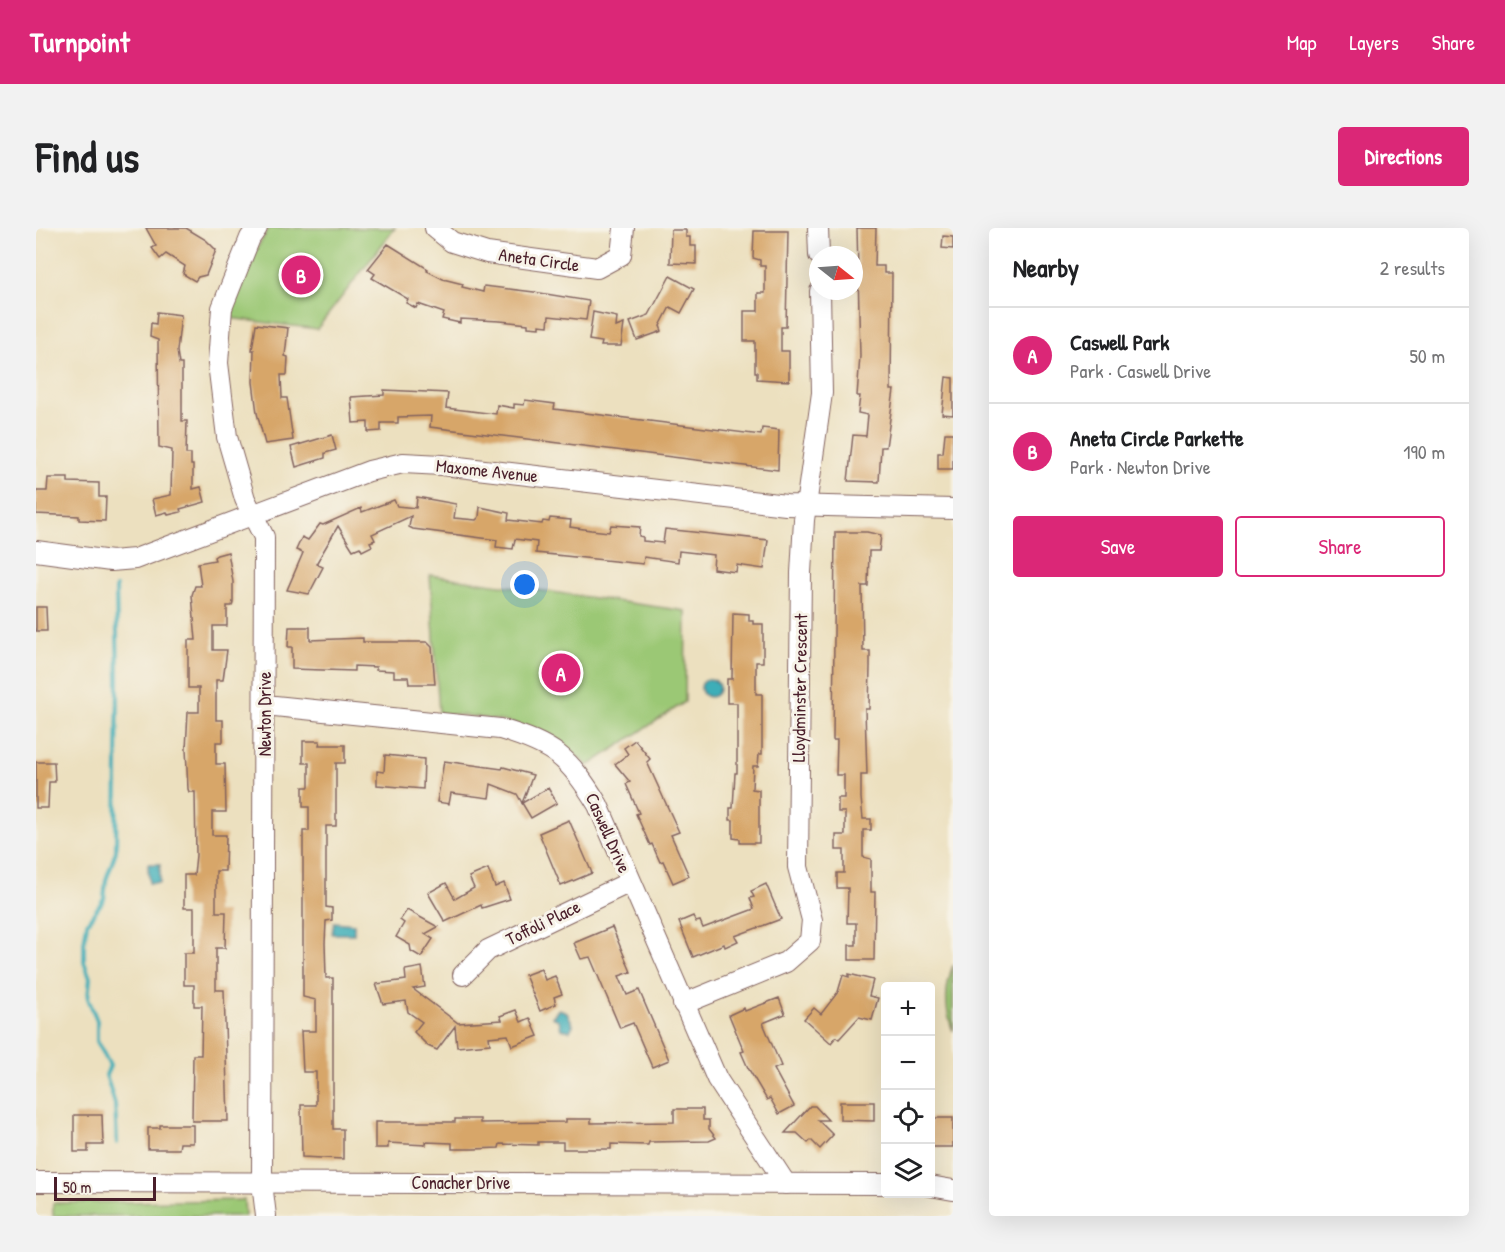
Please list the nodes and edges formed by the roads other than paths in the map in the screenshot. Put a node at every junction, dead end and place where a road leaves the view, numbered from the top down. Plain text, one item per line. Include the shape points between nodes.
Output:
1 (435, 228) edge
2 (624, 228) edge
3 (818, 228) edge
4 (250, 231) edge
5 (819, 246) edge
6 (820, 300) edge
7 (806, 507) junction
8 (953, 509) edge
9 (254, 515) junction
10 (36, 551) edge
11 (265, 705) junction
12 (630, 882) junction
13 (463, 975) dead end
14 (683, 1004) junction
15 (36, 1182) edge
16 (262, 1183) junction
17 (786, 1184) junction
18 (881, 1184) edge
19 (935, 1187) edge
20 (953, 1190) edge
21 (266, 1216) edge

1 - 2 street, Aneta Circle via 452,242 487,253 597,268 621,255
3 - 5 street
4 - 9 street, Newton Drive via 222,308 219,363 227,437 245,499
6 - 7 street, Lloydminster Crescent via 822,393
7 - 8 street, Maxome Avenue
7 - 9 street, Maxome Avenue via 403,463 369,471
7 - 14 street, Lloydminster Crescent via 801,573 798,867 812,920 810,941 786,962
9 - 10 street, Maxome Avenue via 135,559 111,561
9 - 11 street, Newton Drive via 264,537
11 - 12 street, Caswell Drive via 500,729 531,738 560,754 581,776 598,805
11 - 16 street, Newton Drive
12 - 13 street, Toffoli Place via 488,950
12 - 14 street, Caswell Drive
14 - 17 street, Caswell Drive via 717,1079
15 - 16 street, Conacher Drive
16 - 17 street, Conacher Drive
16 - 21 street, Newton Drive
17 - 18 street, Conacher Drive
19 - 20 street

